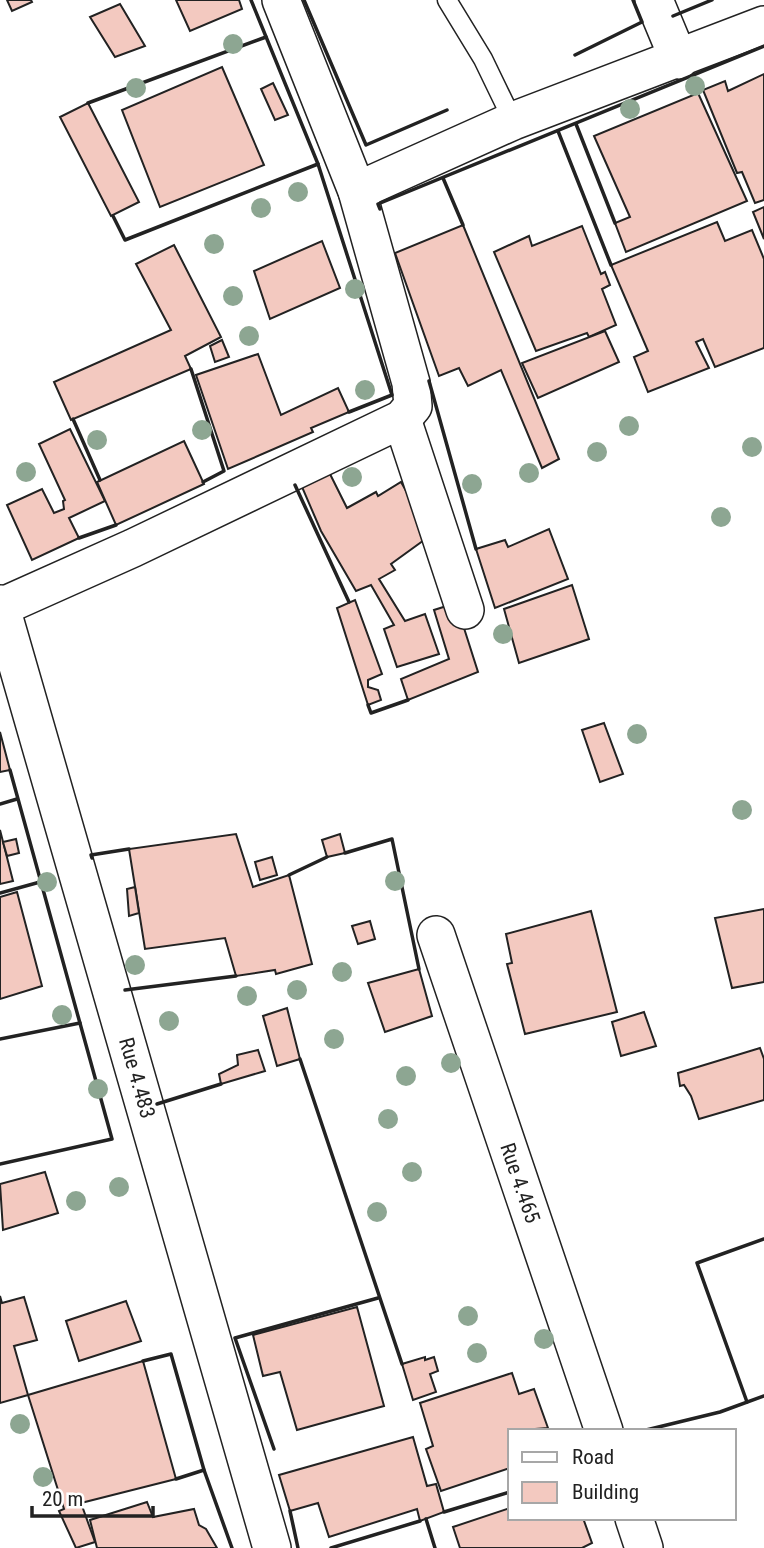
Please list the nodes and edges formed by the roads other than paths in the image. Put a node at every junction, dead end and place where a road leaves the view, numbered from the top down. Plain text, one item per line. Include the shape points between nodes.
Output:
1 (281, 0) edge
2 (447, 0) edge
3 (654, 0) edge
4 (764, 25) edge
5 (679, 60) junction
6 (513, 121) junction
7 (357, 191) junction
8 (402, 419) junction
9 (1, 606) edge
10 (464, 610) dead end
11 (436, 935) dead end
12 (603, 1429) edge
13 (635, 1520) edge
14 (272, 1548) edge
15 (644, 1548) edge

1 - 7 street
2 - 6 lane via 483,58
3 - 5 street
4 - 5 street
5 - 6 street
6 - 7 street
7 - 8 street via 411,383 413,405
8 - 9 street via 134,548
8 - 10 street
9 - 14 street, Rue 4.483
11 - 12 street, Rue 4.465
13 - 15 street

